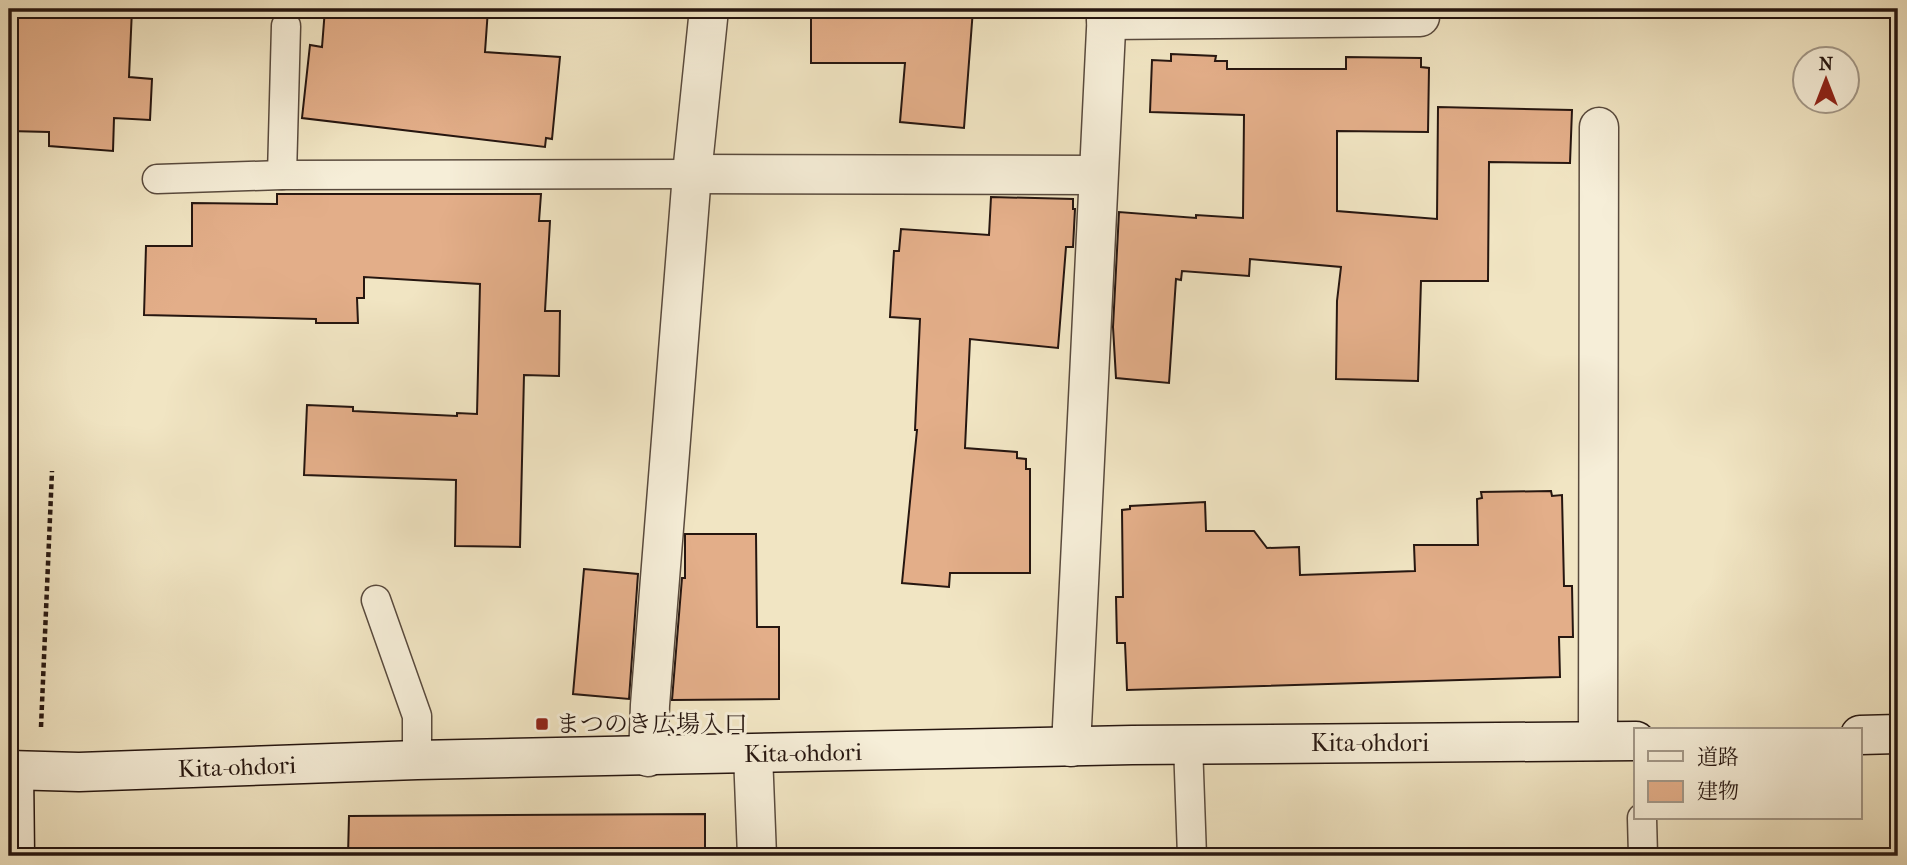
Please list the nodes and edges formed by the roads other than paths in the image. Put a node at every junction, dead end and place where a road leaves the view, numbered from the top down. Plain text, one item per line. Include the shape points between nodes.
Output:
1 (709, 9) edge
2 (1106, 14) edge
3 (1420, 17) dead end
4 (286, 26) dead end
5 (1599, 127) dead end
6 (692, 174) junction
7 (1098, 175) junction
8 (282, 176) junction
9 (157, 179) dead end
10 (376, 600) dead end
11 (1898, 734) edge
12 (1862, 735) edge
13 (1598, 741) junction
14 (1634, 741) edge
15 (1188, 744) junction
16 (1071, 747) junction
17 (753, 754) junction
18 (648, 757) junction
19 (417, 760) junction
20 (12, 770) edge
21 (1642, 820) edge
22 (15, 856) edge
23 (757, 856) edge
24 (1192, 856) edge
25 (1643, 856) edge

1 - 6 street
2 - 3 street
2 - 7 street
4 - 8 lane
5 - 13 street
6 - 7 street
6 - 8 lane
6 - 18 street
7 - 16 street
8 - 9 lane
10 - 19 lane via 417,716
11 - 12 street
13 - 14 street, Kita-ohdori
13 - 15 street, Kita-ohdori
15 - 16 street, Kita-ohdori
15 - 24 lane
16 - 17 street, Kita-ohdori
17 - 18 street, Kita-ohdori
17 - 23 street
18 - 19 street, Kita-ohdori
19 - 20 street, Kita-ohdori via 79,772
20 - 22 street
21 - 25 lane

